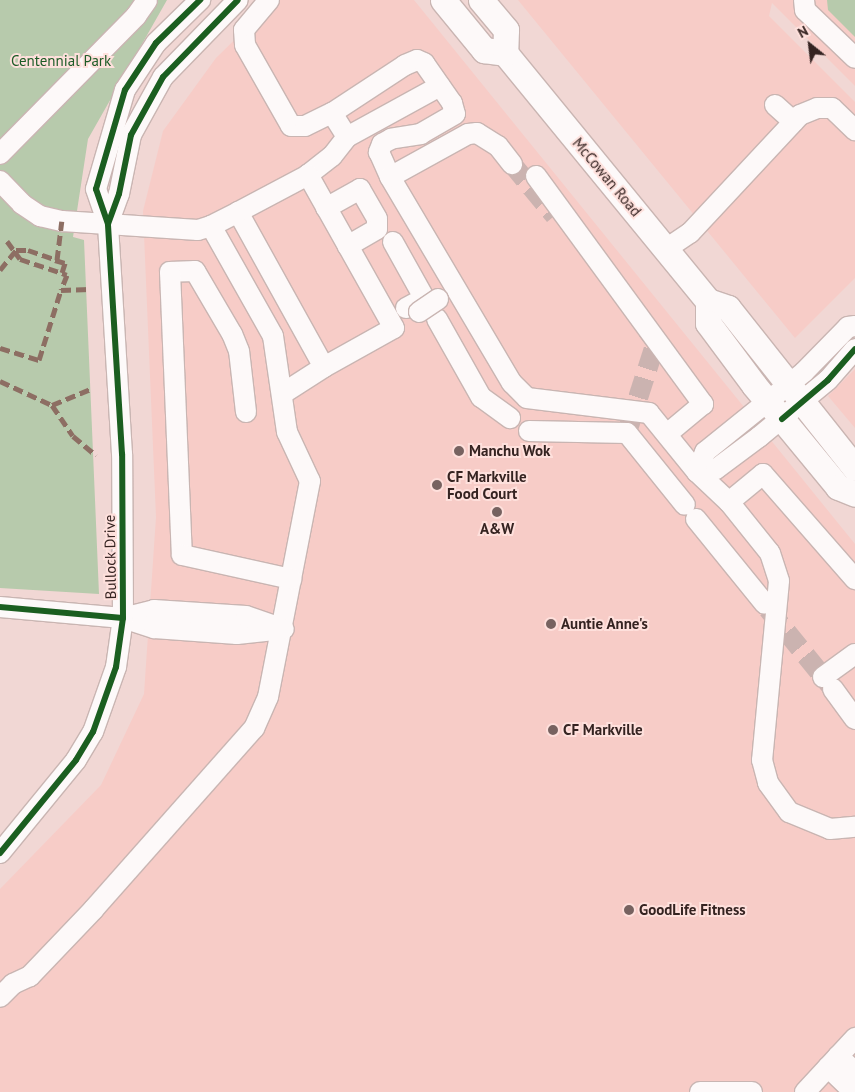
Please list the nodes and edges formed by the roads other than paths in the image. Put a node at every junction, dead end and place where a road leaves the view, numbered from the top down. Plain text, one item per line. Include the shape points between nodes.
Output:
1 (147, 0) edge
2 (238, 0) edge
3 (269, 0) edge
4 (443, 0) edge
5 (481, 0) edge
6 (804, 0) edge
7 (192, 2) edge
8 (505, 53) junction
9 (855, 58) edge
10 (440, 86) junction
11 (775, 105) dead end
12 (332, 113) junction
13 (794, 122) junction
14 (855, 130) edge
15 (347, 138) junction
16 (0, 154) edge
17 (512, 164) tunnel mouth
18 (308, 175) junction
19 (536, 176) dead end
20 (390, 177) junction
21 (0, 181) edge
22 (326, 208) junction
23 (238, 212) junction
24 (108, 224) junction
25 (211, 226) junction
26 (393, 242) dead end
27 (348, 246) junction
28 (666, 249) junction
29 (452, 284) junction
30 (708, 301) junction
31 (422, 302) junction
32 (437, 319) dead end
33 (855, 326) edge
34 (394, 328) junction
35 (855, 349) edge
36 (324, 368) junction
37 (795, 393) junction
38 (282, 394) junction
39 (775, 410) junction
40 (246, 412) dead end
41 (510, 418) dead end
42 (529, 431) dead end
43 (667, 434) junction
44 (855, 468) edge
45 (697, 472) junction
46 (855, 494) edge
47 (729, 502) junction
48 (291, 579) junction
49 (855, 579) edge
50 (765, 604) tunnel mouth
51 (0, 607) edge
52 (123, 618) junction
53 (284, 629) junction
54 (855, 654) edge
55 (855, 719) edge
56 (855, 827) edge
57 (0, 853) edge
58 (0, 997) edge
59 (855, 1038) edge
60 (833, 1062) junction
61 (855, 1072) edge
62 (700, 1092) edge
63 (752, 1092) edge
64 (805, 1092) edge
65 (854, 1092) edge

1 - 16 street via 136,16
2 - 24 street, Bullock Drive via 163,77 131,135 119,194
3 - 12 street via 244,30 245,45 291,126 305,126
4 - 8 main road via 484,50
5 - 8 main road via 506,30
6 - 9 street via 805,10
7 - 24 street, Bullock Drive via 156,44 125,90 96,189
8 - 28 main road, McCowan Road
10 - 12 street via 424,63 417,60
10 - 15 street
10 - 20 street via 452,103 455,114 421,134 391,139 382,144 380,152
11 - 13 street
12 - 15 street
13 - 14 street via 817,108 832,108
13 - 28 street via 690,233
15 - 18 street via 332,156
17 - 20 street via 498,146 477,133 468,134
18 - 22 street
18 - 23 street
19 - 43 street via 703,404
20 - 29 street
21 - 24 street via 22,204 40,216
22 - 27 street
22 - 27 street via 360,189 373,212 377,229
23 - 25 street
23 - 36 street
24 - 25 street via 198,230
24 - 52 street, Bullock Drive via 122,454
25 - 38 street via 273,336
26 - 31 street via 418,269
27 - 34 street
28 - 30 main road, McCowan Road
29 - 31 street
29 - 43 street via 512,383 527,398 648,413
30 - 37 main road, McCowan Road via 728,308
30 - 39 main road via 708,323
31 - 34 street
32 - 41 street via 481,397
33 - 37 street via 848,327
34 - 36 street
35 - 37 street via 828,380
36 - 38 street
37 - 39 street
37 - 44 main road, McCowan Road
38 - 48 street via 287,432 310,481
39 - 45 street via 705,452
39 - 46 main road via 838,487
40 - 48 street via 239,352 232,334 195,271 170,272 182,555
42 - 50 street via 628,429
43 - 45 street
45 - 47 street
47 - 49 street via 763,474
47 - 56 street via 770,553 779,581 762,760 768,784 789,812 830,829
48 - 53 street
51 - 52 street
52 - 53 street via 154,610 246,616
52 - 57 street, Bullock Drive via 116,667 93,732 50,795
53 - 58 street via 268,697 254,728 94,910 30,976 12,984
54 - 55 street via 828,683
59 - 60 street
60 - 61 street
60 - 64 street
60 - 65 street
62 - 63 street

